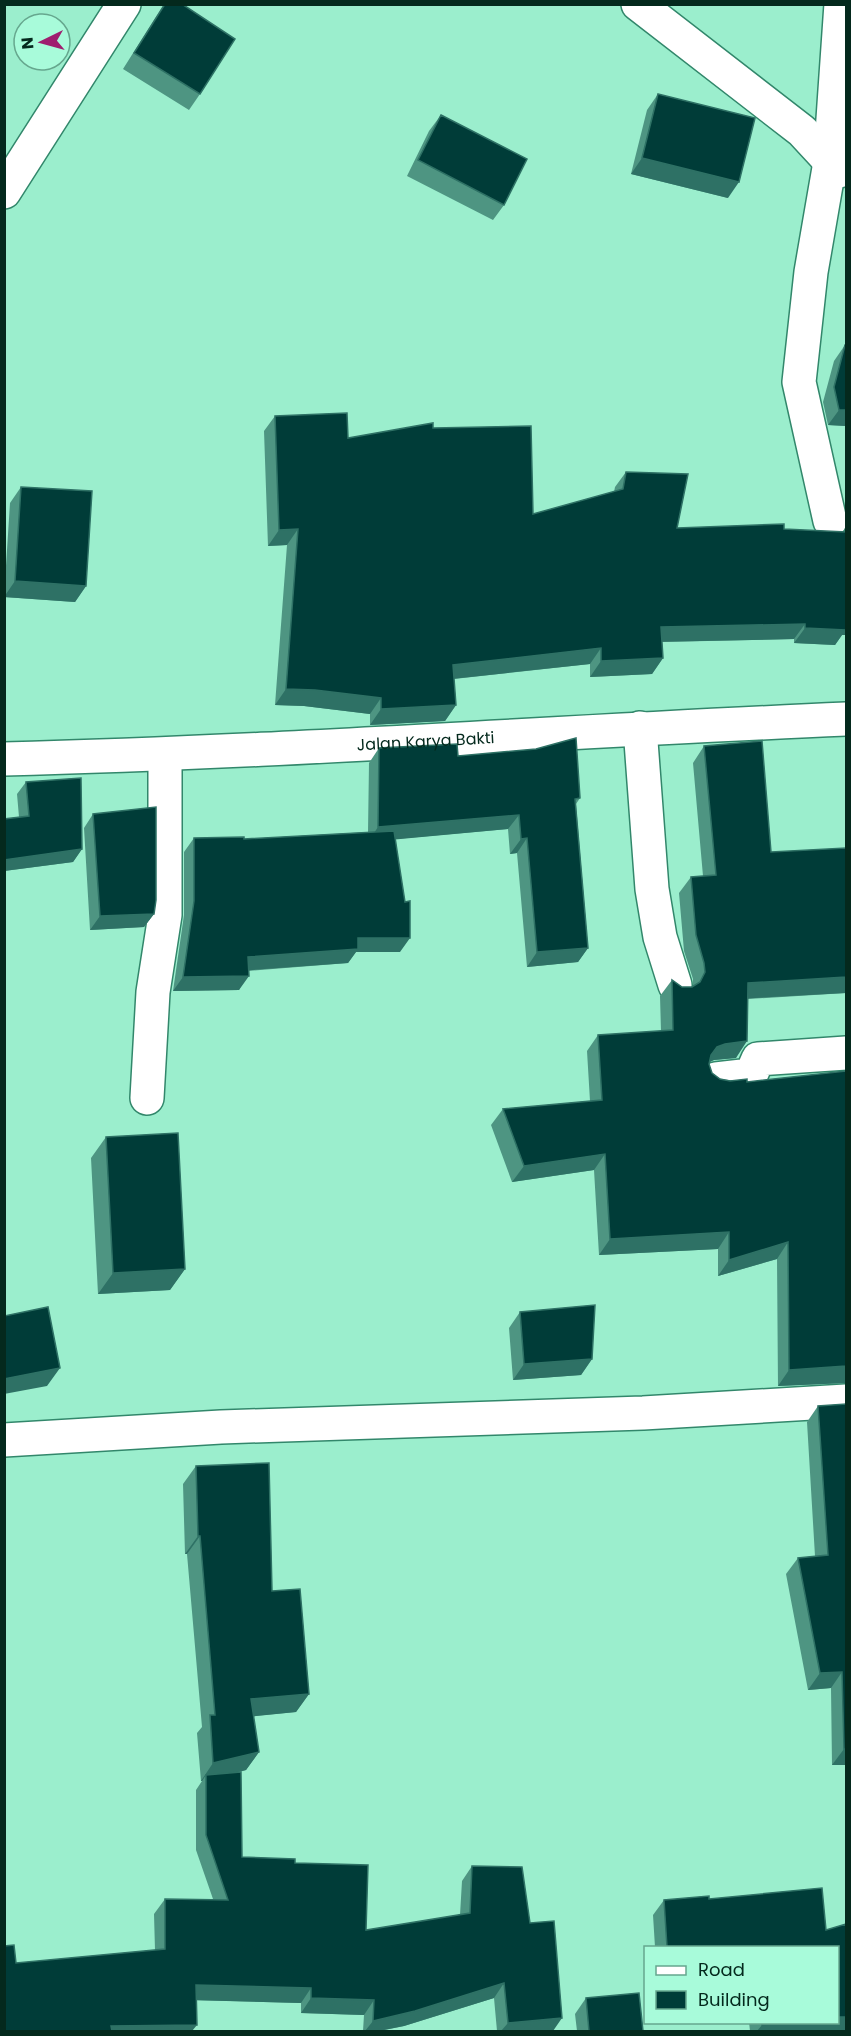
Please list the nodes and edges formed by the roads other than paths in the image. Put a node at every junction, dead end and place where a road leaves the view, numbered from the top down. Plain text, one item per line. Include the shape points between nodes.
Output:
1 (124, 4) edge
2 (638, 4) edge
3 (841, 4) edge
4 (838, 170) edge
5 (4, 192) edge
6 (830, 521) dead end
7 (846, 719) edge
8 (640, 728) junction
9 (165, 755) junction
10 (4, 759) edge
11 (675, 985) edge
12 (846, 1053) edge
13 (716, 1079) edge
14 (147, 1098) dead end
15 (846, 1401) edge
16 (4, 1440) edge

1 - 5 street
2 - 4 street via 802,131
3 - 4 street
4 - 6 street via 811,272 800,381
7 - 8 street, Jalan Karya Bakti
8 - 9 street, Jalan Karya Bakti
8 - 11 street via 652,889 660,937
9 - 10 street, Jalan Karya Bakti
9 - 14 street via 165,915 153,992
12 - 13 street via 758,1059 751,1075
15 - 16 street

